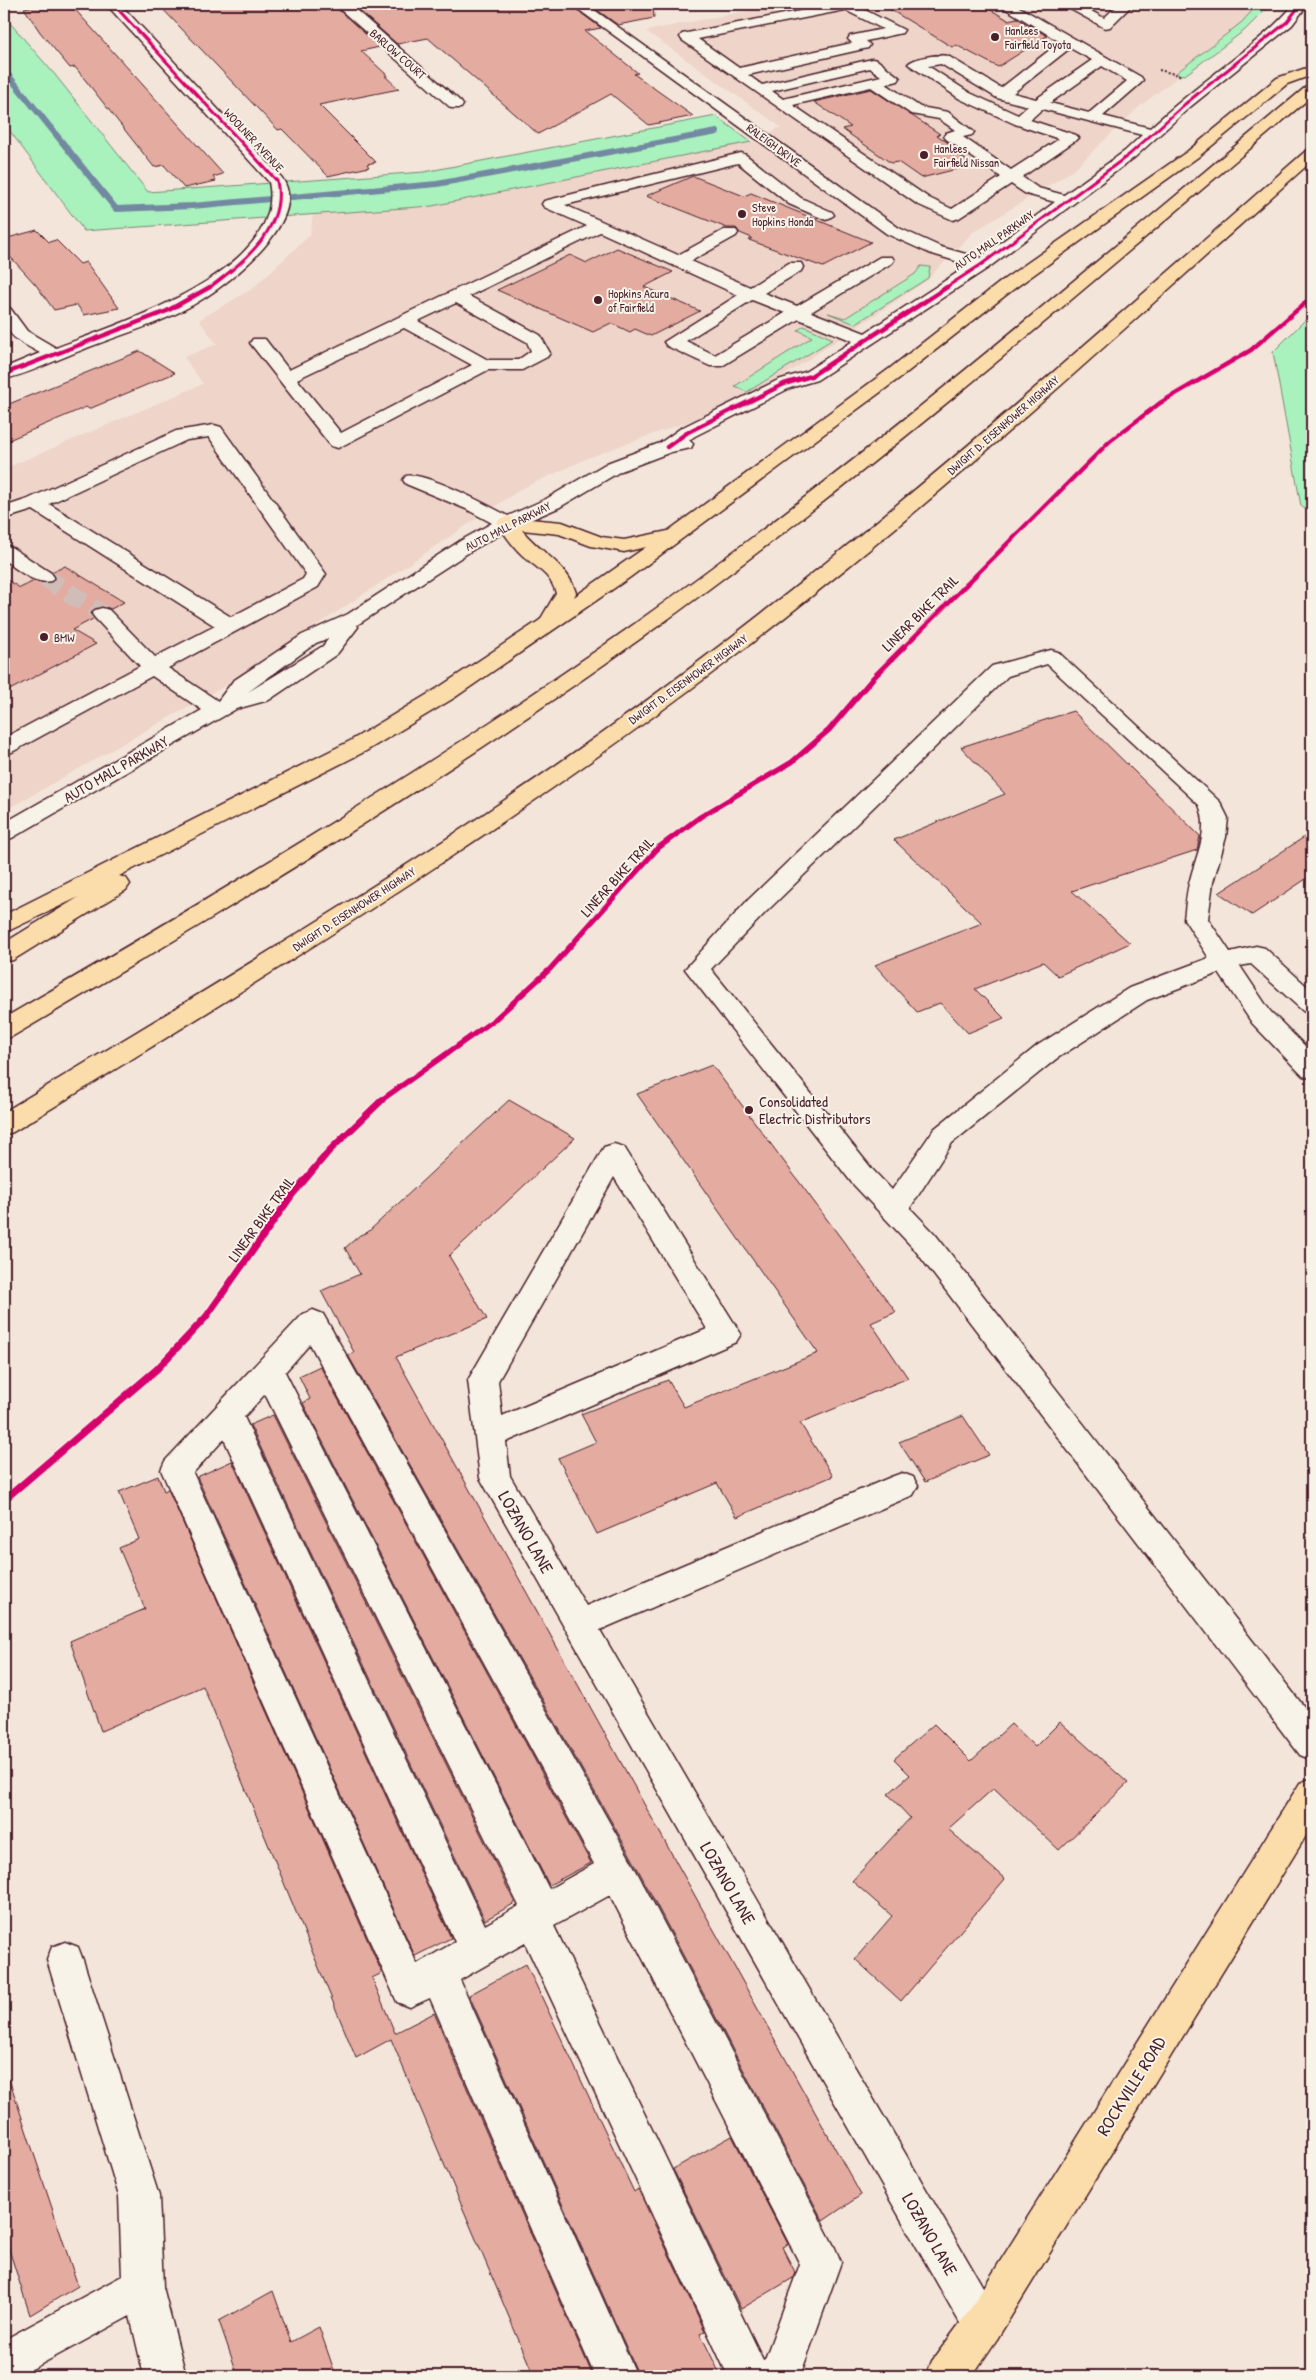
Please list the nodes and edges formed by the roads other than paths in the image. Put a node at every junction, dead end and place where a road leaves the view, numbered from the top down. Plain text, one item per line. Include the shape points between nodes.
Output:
1 (113, 4) edge
2 (341, 4) edge
3 (578, 4) edge
4 (1005, 4) edge
5 (1068, 4) edge
6 (1122, 4) edge
7 (1301, 4) edge
8 (851, 5) edge
9 (1070, 41) junction
10 (1101, 60) junction
11 (1312, 70) edge
12 (736, 73) junction
13 (874, 82) junction
14 (762, 89) junction
15 (1312, 89) edge
16 (1002, 95) junction
17 (1039, 104) junction
18 (456, 105) dead end
19 (788, 106) junction
20 (1092, 118) junction
21 (739, 120) junction
22 (1020, 121) junction
23 (1153, 133) junction
24 (1312, 154) edge
25 (1012, 177) junction
26 (837, 190) junction
27 (794, 201) junction
28 (1067, 202) junction
29 (826, 215) dead end
30 (600, 226) junction
31 (730, 233) dead end
32 (886, 260) dead end
33 (679, 261) junction
34 (982, 264) junction
35 (795, 267) dead end
36 (751, 294) junction
37 (456, 296) junction
38 (4, 312) edge
39 (800, 313) junction
40 (405, 321) junction
41 (868, 340) junction
42 (259, 343) dead end
43 (54, 354) junction
44 (485, 365) junction
45 (4, 374) edge
46 (811, 376) junction
47 (286, 378) junction
48 (667, 447) junction
49 (413, 480) dead end
50 (36, 503) junction
51 (4, 513) edge
52 (507, 524) junction
53 (687, 526) junction
54 (4, 551) edge
55 (44, 577) tunnel mouth
56 (102, 614) tunnel mouth
57 (548, 624) junction
58 (230, 626) junction
59 (153, 667) junction
60 (222, 707) junction
61 (4, 747) edge
62 (242, 805) junction
63 (4, 833) edge
64 (4, 925) edge
65 (4, 954) edge
66 (1223, 962) junction
67 (1312, 1005) edge
68 (4, 1030) edge
69 (1312, 1069) edge
70 (4, 1125) edge
71 (894, 1209) junction
72 (268, 1371) junction
73 (228, 1415) junction
74 (489, 1435) junction
75 (902, 1486) dead end
76 (579, 1624) junction
77 (1312, 1744) edge
78 (1312, 1795) edge
79 (617, 1871) junction
80 (537, 1916) junction
81 (478, 1950) junction
82 (65, 1960) dead end
83 (438, 1972) junction
84 (143, 2287) junction
85 (983, 2325) junction
86 (4, 2362) edge
87 (772, 2375) edge
88 (165, 2376) edge
89 (616, 2376) edge
90 (948, 2376) edge

1 - 43 street, WOOLNER AVENUE via 277,181 281,189 280,208 269,233 230,271 195,296 159,314
2 - 18 street, BARLOW COURT
3 - 21 street, RALEIGH DRIVE
4 - 9 street
5 - 6 street via 1105,24
7 - 23 street, AUTO MALL PARKWAY via 1287,22
8 - 12 street via 687,37
8 - 12 street via 868,18 897,30 854,39 863,45
9 - 10 street
9 - 16 street
10 - 17 street
10 - 20 street via 1136,80
11 - 53 main road via 1282,81 1193,154 1009,284 895,373
12 - 14 street
13 - 14 street via 893,78 872,63
13 - 19 street
13 - 25 street via 916,111 943,115 967,132 951,136
14 - 19 street
15 - 68 main road via 894,436 747,552 643,628 526,709 345,826
16 - 17 street
16 - 22 street via 944,59 916,64 965,96
17 - 20 street
17 - 22 street
19 - 21 street
19 - 25 street via 923,201 953,215
20 - 23 street
21 - 26 street, RALEIGH DRIVE
22 - 25 street via 1071,138
23 - 28 street, AUTO MALL PARKWAY
24 - 70 main road, DWIGHT D. EISENHOWER HIGHWAY via 944,477 806,591 673,692 499,814 302,944
25 - 28 street via 1032,191
26 - 27 street
26 - 34 street, RALEIGH DRIVE via 893,231 935,250
27 - 29 street
27 - 30 street via 741,158 550,204
28 - 34 street, AUTO MALL PARKWAY
30 - 33 street
30 - 37 street
31 - 33 street
32 - 39 street
33 - 36 street
34 - 41 street, AUTO MALL PARKWAY
35 - 36 street
36 - 39 street
36 - 39 street via 673,342 716,362
37 - 40 street
37 - 44 street via 534,339 542,353 522,365
38 - 43 street via 21,334
39 - 41 street
40 - 44 street
40 - 47 street
41 - 46 street, AUTO MALL PARKWAY
42 - 47 street
43 - 45 street, WOOLNER AVENUE
44 - 47 street via 338,442
46 - 48 street, AUTO MALL PARKWAY via 784,384 688,432
46 - 48 street, AUTO MALL PARKWAY via 804,392 752,420 705,441
48 - 52 street, AUTO MALL PARKWAY via 614,467 554,503
49 - 52 street via 473,505
50 - 51 street
50 - 58 street
50 - 58 street via 183,435 214,431 316,574 311,583
52 - 53 main road via 562,528 598,542 624,546 658,539
52 - 57 main road via 528,551 563,580 566,593
52 - 60 street, AUTO MALL PARKWAY via 467,545 355,618 330,650 261,696
53 - 57 main road
54 - 55 street
56 - 59 street
57 - 62 main road via 446,693 358,746
58 - 59 street
59 - 60 street
59 - 61 street
60 - 63 street, AUTO MALL PARKWAY
62 - 64 main road
62 - 65 main road
66 - 67 street via 1256,954
66 - 69 street via 1261,1017
66 - 71 street via 1138,994 1047,1052 943,1136
66 - 71 street via 1196,919 1201,882 1214,837 1216,818 1209,802 1052,656 1000,671 757,906 698,969 862,1176
71 - 77 street via 925,1242
72 - 73 street
72 - 79 street via 313,1322
72 - 80 street
73 - 81 street
73 - 83 street via 176,1470 410,1989
74 - 74 street, LOZANO LANE via 483,1380 614,1154 726,1334
74 - 76 street, LOZANO LANE via 495,1478
75 - 76 street
76 - 85 street, LOZANO LANE
78 - 85 main road, ROCKVILLE ROAD
79 - 80 street
79 - 87 street via 821,2262
80 - 81 street
80 - 87 street
81 - 83 street
82 - 84 street via 139,2196
83 - 89 street
84 - 86 street
84 - 88 street
85 - 90 main road, ROCKVILLE ROAD

